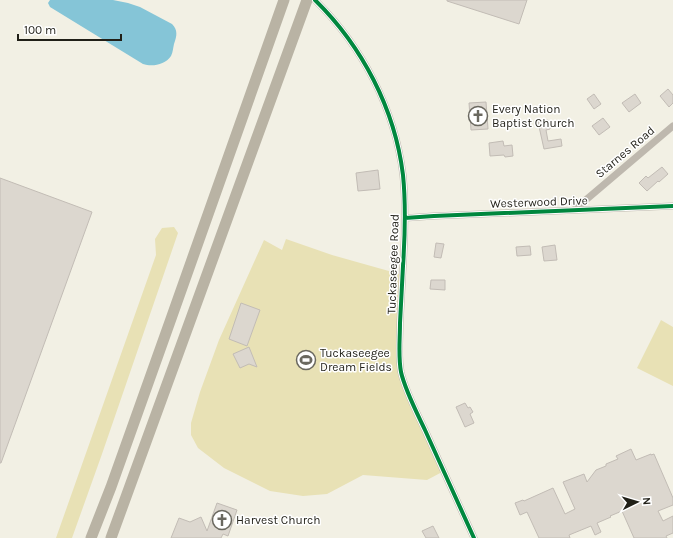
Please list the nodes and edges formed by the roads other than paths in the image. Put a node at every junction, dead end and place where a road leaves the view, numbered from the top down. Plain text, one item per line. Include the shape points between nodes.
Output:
1 (307, 0) edge
2 (315, 0) edge
3 (284, 1) edge
4 (673, 126) edge
5 (673, 206) edge
6 (574, 210) junction
7 (405, 218) junction
8 (91, 538) edge
9 (111, 538) edge
10 (474, 538) edge

1 - 9 highway
2 - 7 street, Tuckaseegee Road via 356,50 382,97 400,158
3 - 8 highway
4 - 6 street, Starnes Road
5 - 6 street, Westerwood Drive
6 - 7 street, Westerwood Drive
7 - 10 street, Tuckaseegee Road via 399,348 402,373 410,397

